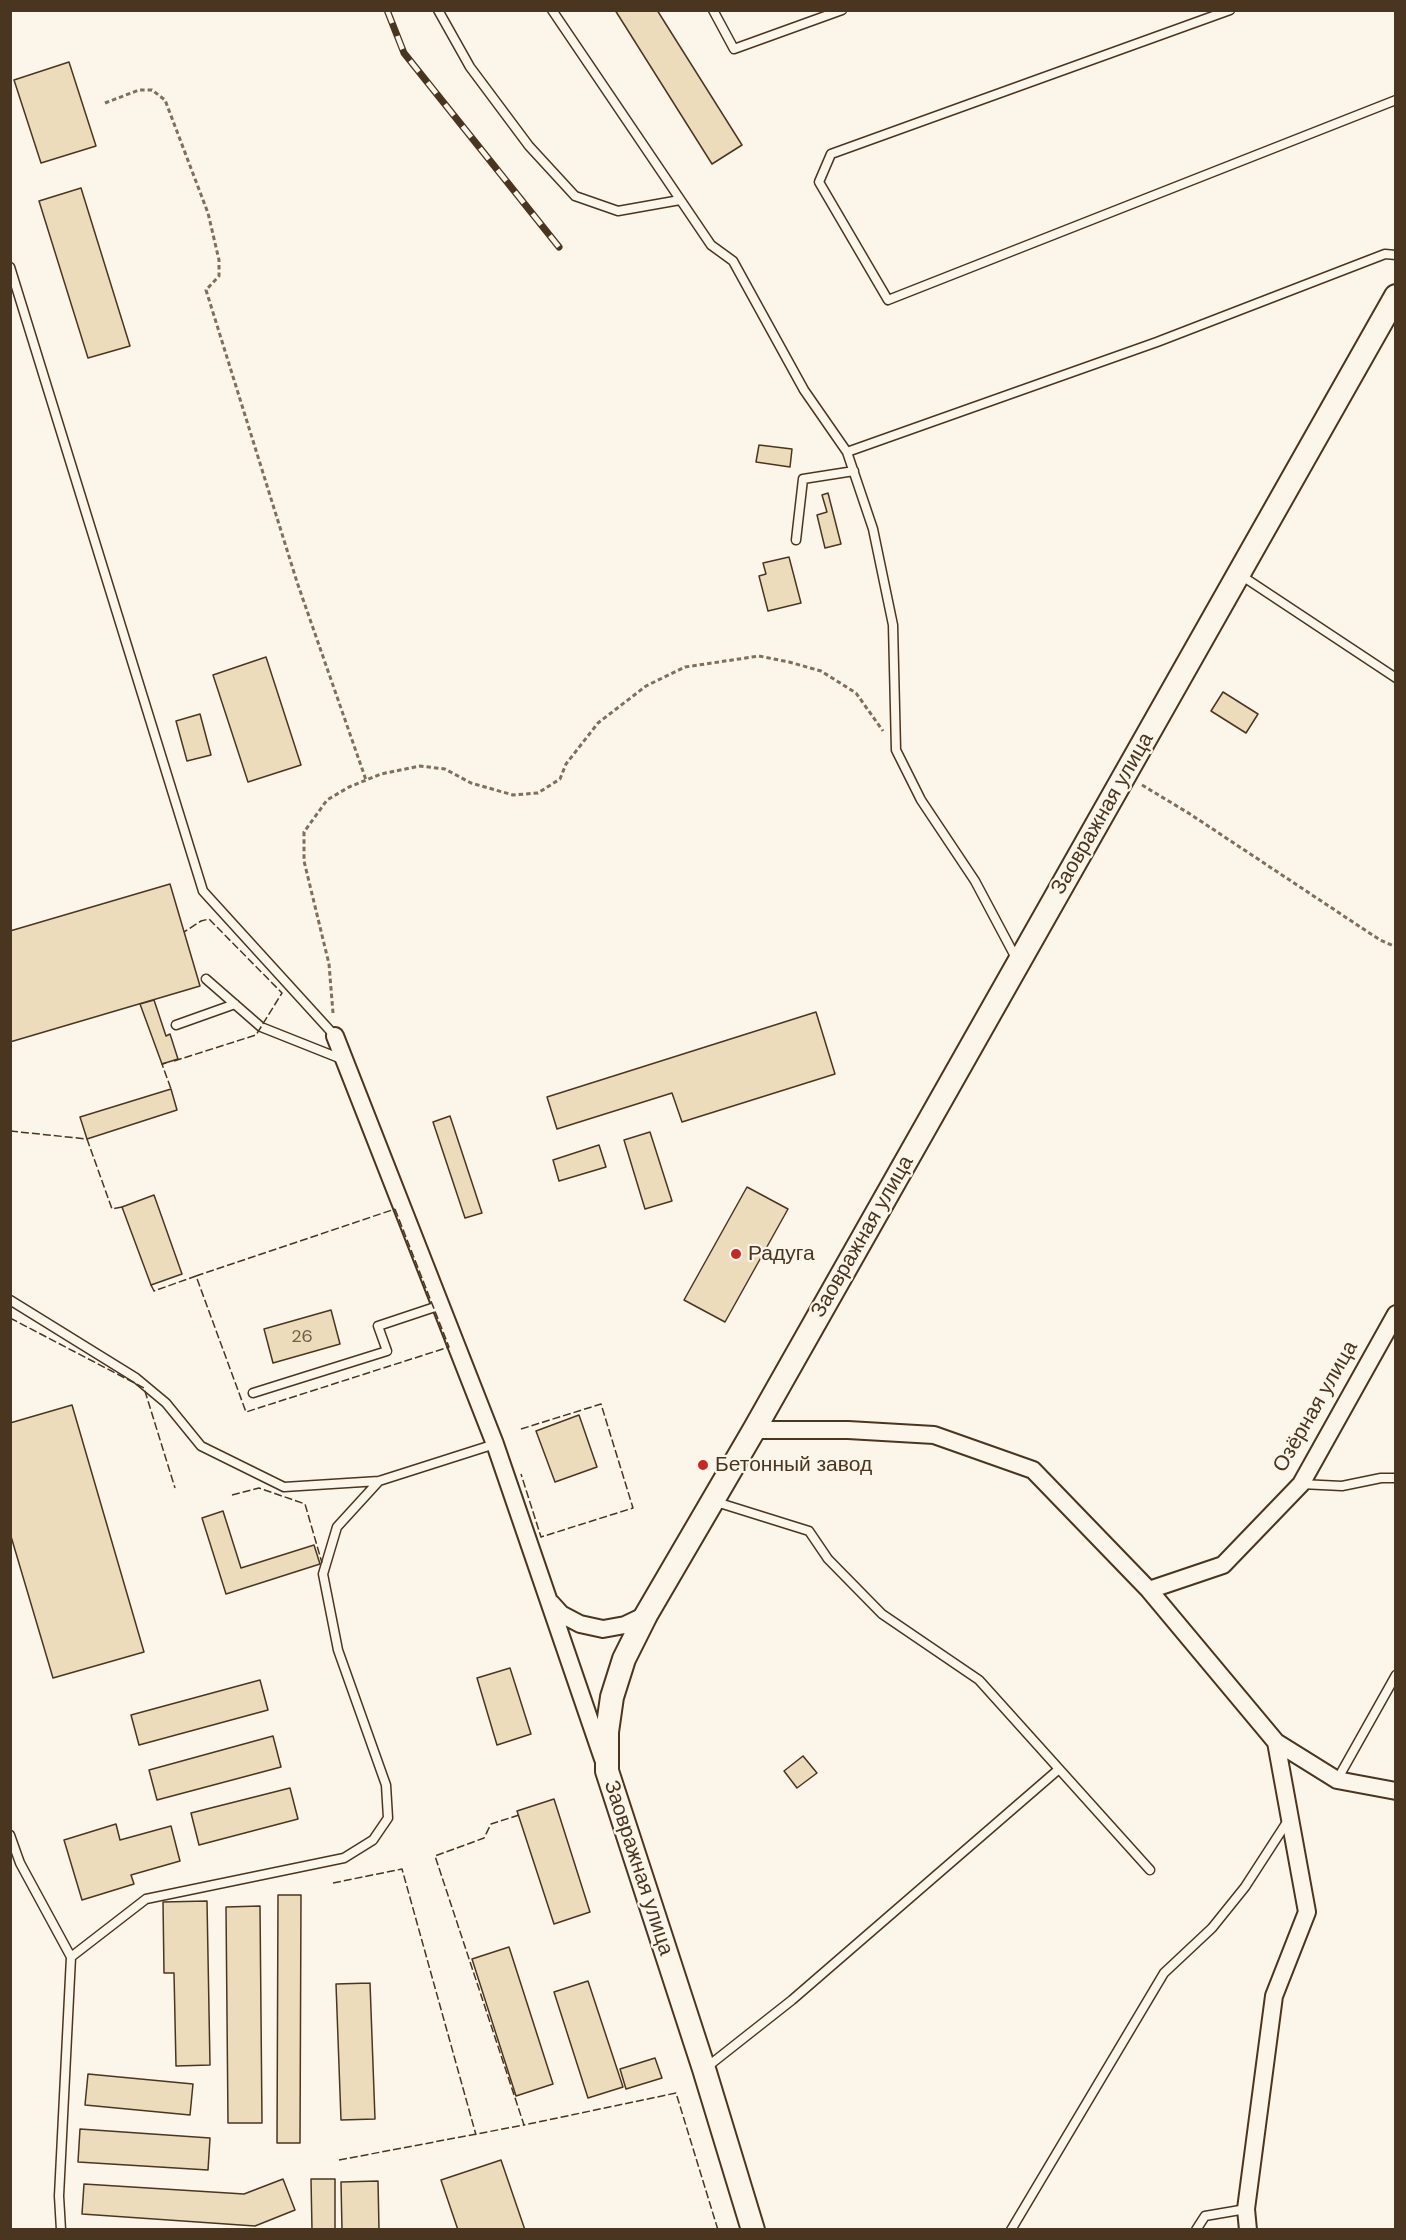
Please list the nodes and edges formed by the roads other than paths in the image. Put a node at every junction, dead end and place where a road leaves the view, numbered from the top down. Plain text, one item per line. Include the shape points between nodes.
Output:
1 (438, 10) edge
2 (552, 10) edge
3 (713, 10) edge
4 (842, 10) edge
5 (1230, 10) edge
6 (1395, 100) edge
7 (680, 200) junction
8 (1395, 255) edge
9 (10, 267) edge
10 (1395, 296) edge
11 (847, 452) junction
12 (854, 471) junction
13 (796, 540) dead end
14 (1239, 573) junction
15 (1395, 678) edge
16 (1018, 964) junction
17 (206, 979) dead end
18 (235, 1004) junction
19 (176, 1025) dead end
20 (335, 1036) joint
21 (345, 1060) junction
22 (10, 1300) edge
23 (441, 1305) junction
24 (1395, 1314) edge
25 (253, 1393) dead end
26 (754, 1430) junction
27 (495, 1444) junction
28 (1395, 1478) edge
29 (379, 1481) junction
30 (1301, 1484) junction
31 (713, 1501) junction
32 (1149, 1590) junction
33 (548, 1600) junction
34 (646, 1615) junction
35 (1395, 1675) edge
36 (1276, 1742) junction
37 (1059, 1769) junction
38 (607, 1771) junction
39 (1337, 1780) junction
40 (1395, 1791) edge
41 (1290, 1819) junction
42 (10, 1835) edge
43 (1150, 1870) dead end
44 (71, 1957) junction
45 (704, 2069) junction
46 (1246, 2209) junction
47 (61, 2229) edge
48 (753, 2229) edge
49 (1011, 2229) edge
50 (1196, 2229) edge
51 (1248, 2229) edge

1 - 7 lane via 470,68 530,146 575,196 618,211
2 - 7 lane
3 - 4 lane via 734,50
5 - 6 lane via 831,154 819,182 888,300
7 - 11 lane via 711,245 733,261 804,390
8 - 11 lane via 1385,254 1157,342
9 - 20 lane via 203,891
10 - 14 street, Заовражная улица
11 - 12 lane
12 - 13 lane via 803,479
12 - 16 lane via 873,529 892,625 896,750 921,800 975,880
14 - 15 lane
14 - 16 street, Заовражная улица
16 - 26 street, Заовражная улица
17 - 18 lane
18 - 19 lane
18 - 21 lane via 261,1027
20 - 21 street
21 - 23 street
22 - 29 lane via 136,1378 166,1403 201,1446 284,1487
23 - 25 lane via 378,1326 387,1351
23 - 27 street
24 - 30 street, Озёрная улица
26 - 31 street, Заовражная улица
26 - 32 street via 934,1435 1033,1470
27 - 29 lane
27 - 33 street
28 - 30 lane via 1342,1486
29 - 44 lane via 337,1527 323,1574 338,1650 386,1785 388,1818 373,1840 344,1858 146,1899
30 - 32 street, Озёрная улица via 1223,1565
31 - 34 street, Заовражная улица
31 - 37 lane via 809,1531 828,1558 882,1614 980,1680
32 - 36 street
33 - 34 street via 561,1614 580,1624 603,1629 625,1625
33 - 38 street
34 - 38 street, Заовражная улица via 624,1659 612,1697
35 - 39 lane
36 - 39 street
36 - 41 street
37 - 43 lane
37 - 45 lane via 792,2000
38 - 45 street, Заовражная улица
39 - 40 street
41 - 46 street via 1307,1912 1274,1996
41 - 49 lane via 1212,1928 1164,1973
42 - 44 lane via 20,1863
44 - 47 lane via 59,2196
45 - 48 street, Заовражная улица
46 - 50 lane via 1205,2216
46 - 51 street

